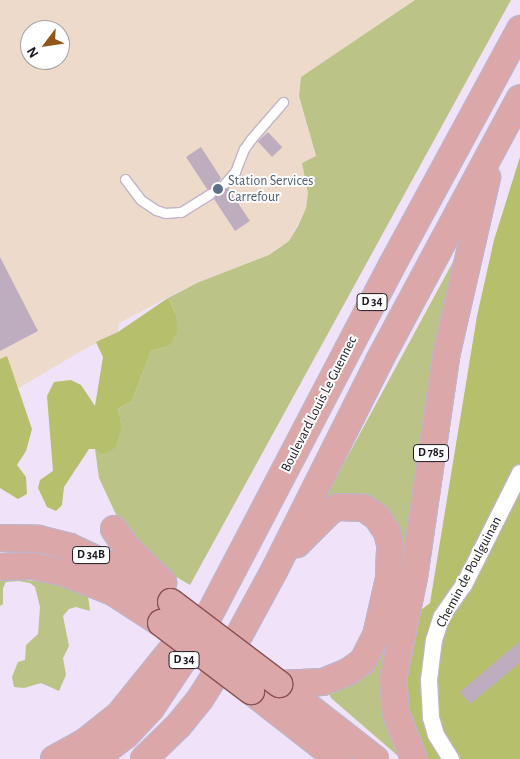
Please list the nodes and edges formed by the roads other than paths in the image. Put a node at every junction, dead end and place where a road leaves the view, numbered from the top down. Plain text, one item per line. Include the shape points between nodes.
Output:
1 (520, 29) edge
2 (520, 98) edge
3 (283, 102) dead end
4 (494, 146) junction
5 (125, 178) dead end
6 (225, 183) dead end
7 (210, 194) dead end
8 (520, 473) edge
9 (114, 529) dead end
10 (0, 538) edge
11 (0, 567) edge
12 (275, 569) junction
13 (230, 578) junction
14 (169, 607) junction
15 (279, 684) junction
16 (54, 759) edge
17 (94, 759) edge
18 (144, 759) edge
19 (338, 759) edge
20 (375, 759) edge
21 (414, 759) edge
22 (451, 759) edge

1 - 13 main road, Boulevard Louis Le Guennec / D 34 via 386,276
2 - 4 main road, D 34
3 - 6 lane via 251,139 235,172
4 - 12 main road, D 34 via 379,361
4 - 21 main road, D 785 via 447,352 414,577 393,680 396,713
5 - 7 lane via 141,200 165,213 181,212
8 - 22 street, Chemin de Poulguinan via 464,584 442,616 434,640 429,680 431,718 436,735
9 - 14 main road
10 - 14 main road, D 34B via 39,539 70,547 128,574
11 - 14 main road via 33,566 65,573 113,592
12 - 15 main road via 319,520 338,507 364,508 387,532 390,579 373,646 363,661 348,672 323,682
12 - 18 main road, D 34 via 230,652 200,698 180,725
13 - 16 main road via 119,715 85,742
13 - 17 main road, Boulevard Louis Le Guennec / D 34 via 163,692 126,735
14 - 15 main road, bridge via 217,636
14 - 19 main road, bridge via 251,691
15 - 20 main road

